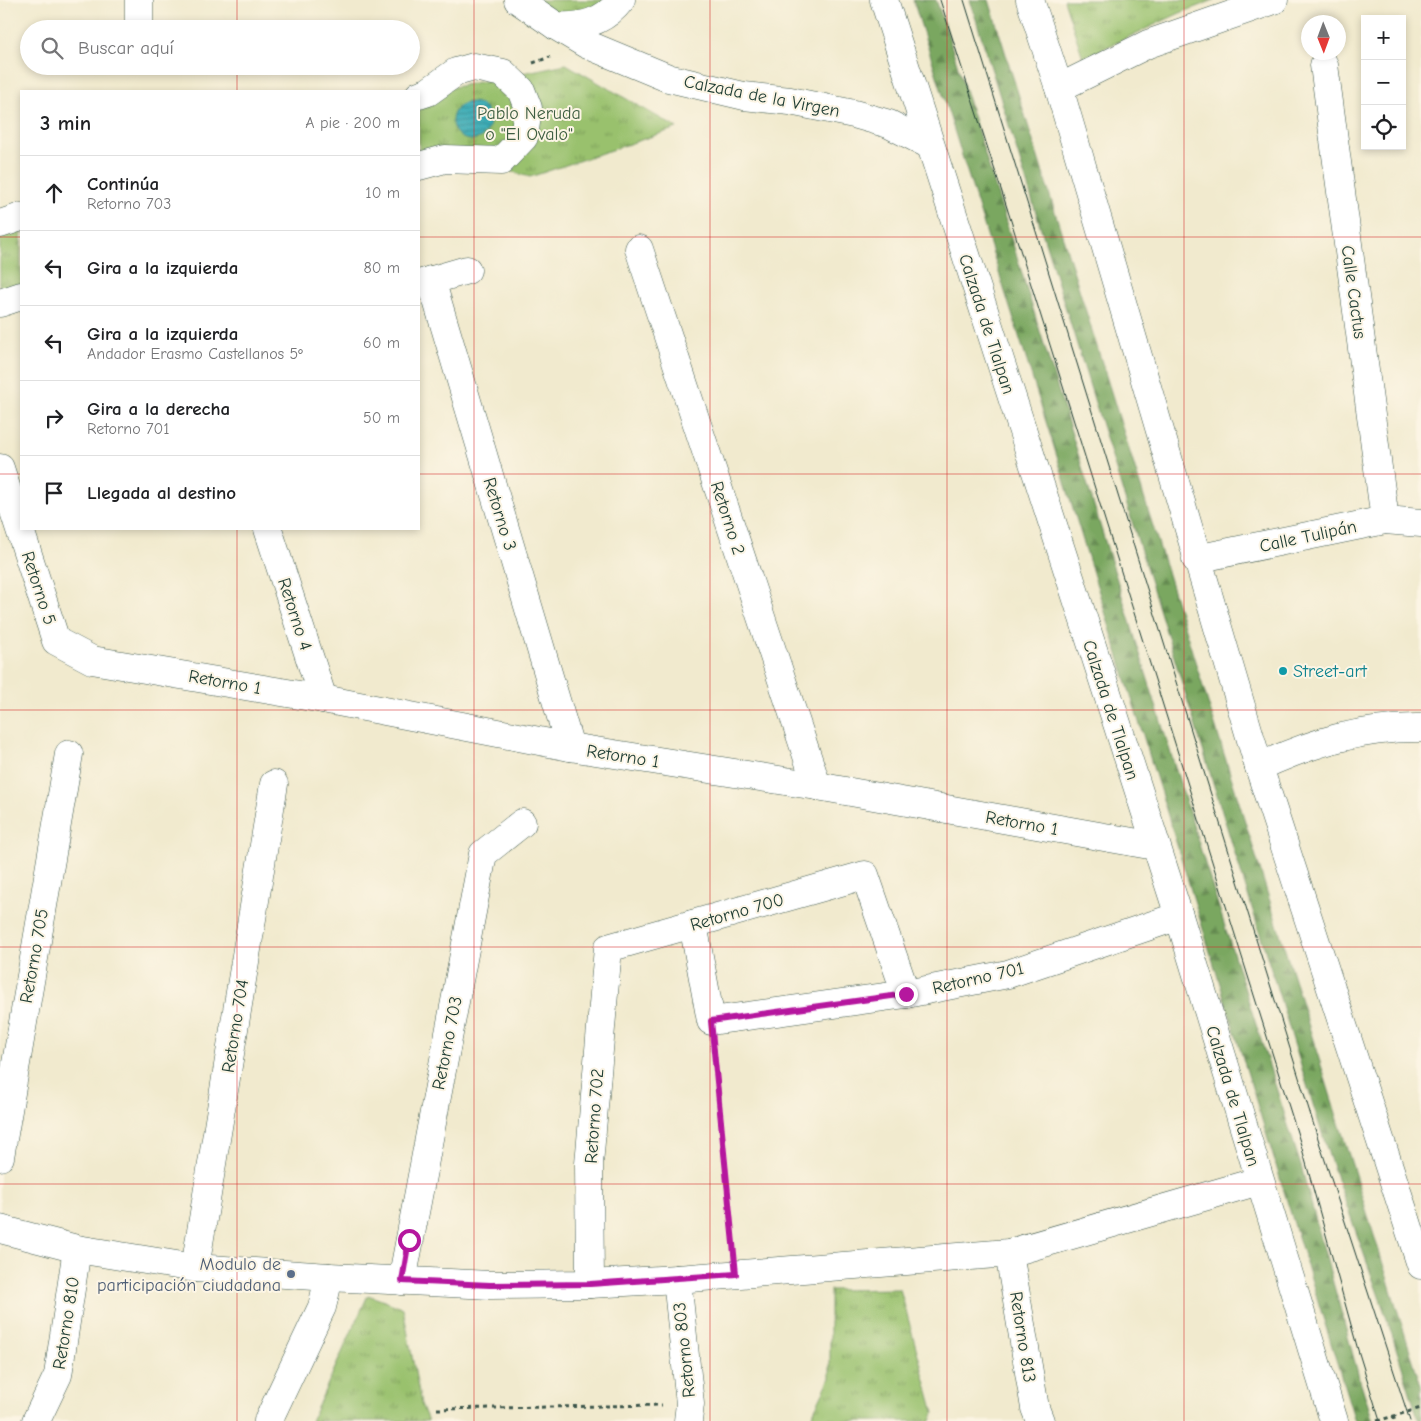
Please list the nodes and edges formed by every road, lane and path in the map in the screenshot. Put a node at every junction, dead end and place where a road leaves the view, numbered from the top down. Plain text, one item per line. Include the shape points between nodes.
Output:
1 (139, 0) edge
2 (518, 0) edge
3 (620, 0) edge
4 (884, 0) edge
5 (1030, 0) edge
6 (1274, 0) edge
7 (139, 20) edge
8 (556, 26) junction
9 (586, 44) junction
10 (1324, 65) dead end
11 (503, 73) junction
12 (1059, 88) junction
13 (420, 95) edge
14 (930, 145) junction
15 (420, 166) edge
16 (20, 217) edge
17 (0, 224) edge
18 (639, 249) dead end
19 (467, 270) dead end
20 (425, 282) edge
21 (20, 296) edge
22 (0, 303) edge
23 (0, 468) edge
24 (1385, 520) junction
25 (1421, 523) edge
26 (20, 530) edge
27 (20, 530) edge
28 (268, 530) edge
29 (1196, 559) junction
30 (92, 660) joint
31 (323, 698) junction
32 (1421, 728) edge
33 (570, 747) junction
34 (69, 754) dead end
35 (1259, 767) junction
36 (274, 784) dead end
37 (817, 786) junction
38 (522, 823) dead end
39 (1155, 846) junction
40 (1179, 916) junction
41 (693, 924) junction
42 (608, 948) joint
43 (906, 994) junction
44 (711, 1021) junction
45 (0, 1157) edge
46 (1259, 1181) junction
47 (0, 1229) edge
48 (1419, 1245) edge
49 (77, 1249) junction
50 (1009, 1252) junction
51 (195, 1268) junction
52 (736, 1274) junction
53 (329, 1278) junction
54 (677, 1279) junction
55 (402, 1281) junction
56 (590, 1284) junction
57 (1421, 1408) edge
58 (437, 1409) dead end
59 (689, 1413) edge
60 (1393, 1416) junction
61 (1034, 1417) edge
62 (36, 1421) edge
63 (268, 1421) edge
64 (1334, 1421) edge
65 (1377, 1421) edge
66 (1394, 1421) edge

1 - 7 main road
2 - 8 main road, Calzada de la Virgen
3 - 8 main road via 603,18 572,27
4 - 14 main road, Calzada de Tlalpan
5 - 12 main road
6 - 12 main road via 1148,44
8 - 9 main road, Calzada de la Virgen
9 - 11 path
9 - 14 main road, Calzada de la Virgen via 668,78 744,96 854,114 889,124
10 - 24 main road, Calle Cactus
11 - 13 main road via 474,67 456,72
11 - 15 main road via 521,90 528,108 524,137 501,161 445,159
12 - 29 main road
14 - 39 main road, Calzada de Tlalpan
16 - 17 main road
18 - 37 main road, Retorno 2
19 - 20 main road, Retorno 3
20 - 33 main road, Retorno 3
21 - 22 main road
23 - 27 main road, Retorno 5
24 - 25 main road, Calle Tulipán
24 - 29 main road, Calle Tulipán
26 - 30 main road, Retorno 5 via 56,641
28 - 31 main road, Retorno 4
29 - 35 main road
30 - 31 main road, Retorno 1
31 - 33 main road, Retorno 1
32 - 35 main road via 1331,739
33 - 37 main road, Retorno 1
34 - 45 main road, Retorno 705
35 - 48 main road
36 - 51 main road, Retorno 704
37 - 39 main road, Retorno 1
38 - 55 main road, Retorno 703 via 483,854
39 - 40 main road, Calzada de Tlalpan
40 - 43 main road, Retorno 701 via 1008,974
40 - 46 main road, Calzada de Tlalpan
41 - 42 main road, Retorno 700
41 - 43 main road, Retorno 700 via 865,875
41 - 44 main road
42 - 56 main road, Retorno 702 via 589,1164
43 - 44 main road, Retorno 701
44 - 52 path
46 - 50 main road
46 - 64 main road, Calzada de Tlalpan
47 - 49 main road
49 - 51 main road
49 - 62 main road, Retorno 810 via 58,1375
50 - 52 main road
50 - 61 main road, Retorno 813
51 - 53 main road
52 - 54 main road
53 - 55 main road
53 - 63 main road via 322,1307
54 - 56 main road
54 - 59 main road, Retorno 803
55 - 56 main road via 490,1285
57 - 60 path, bridge
58 - 59 path
60 - 65 path, bridge
60 - 66 path, bridge

